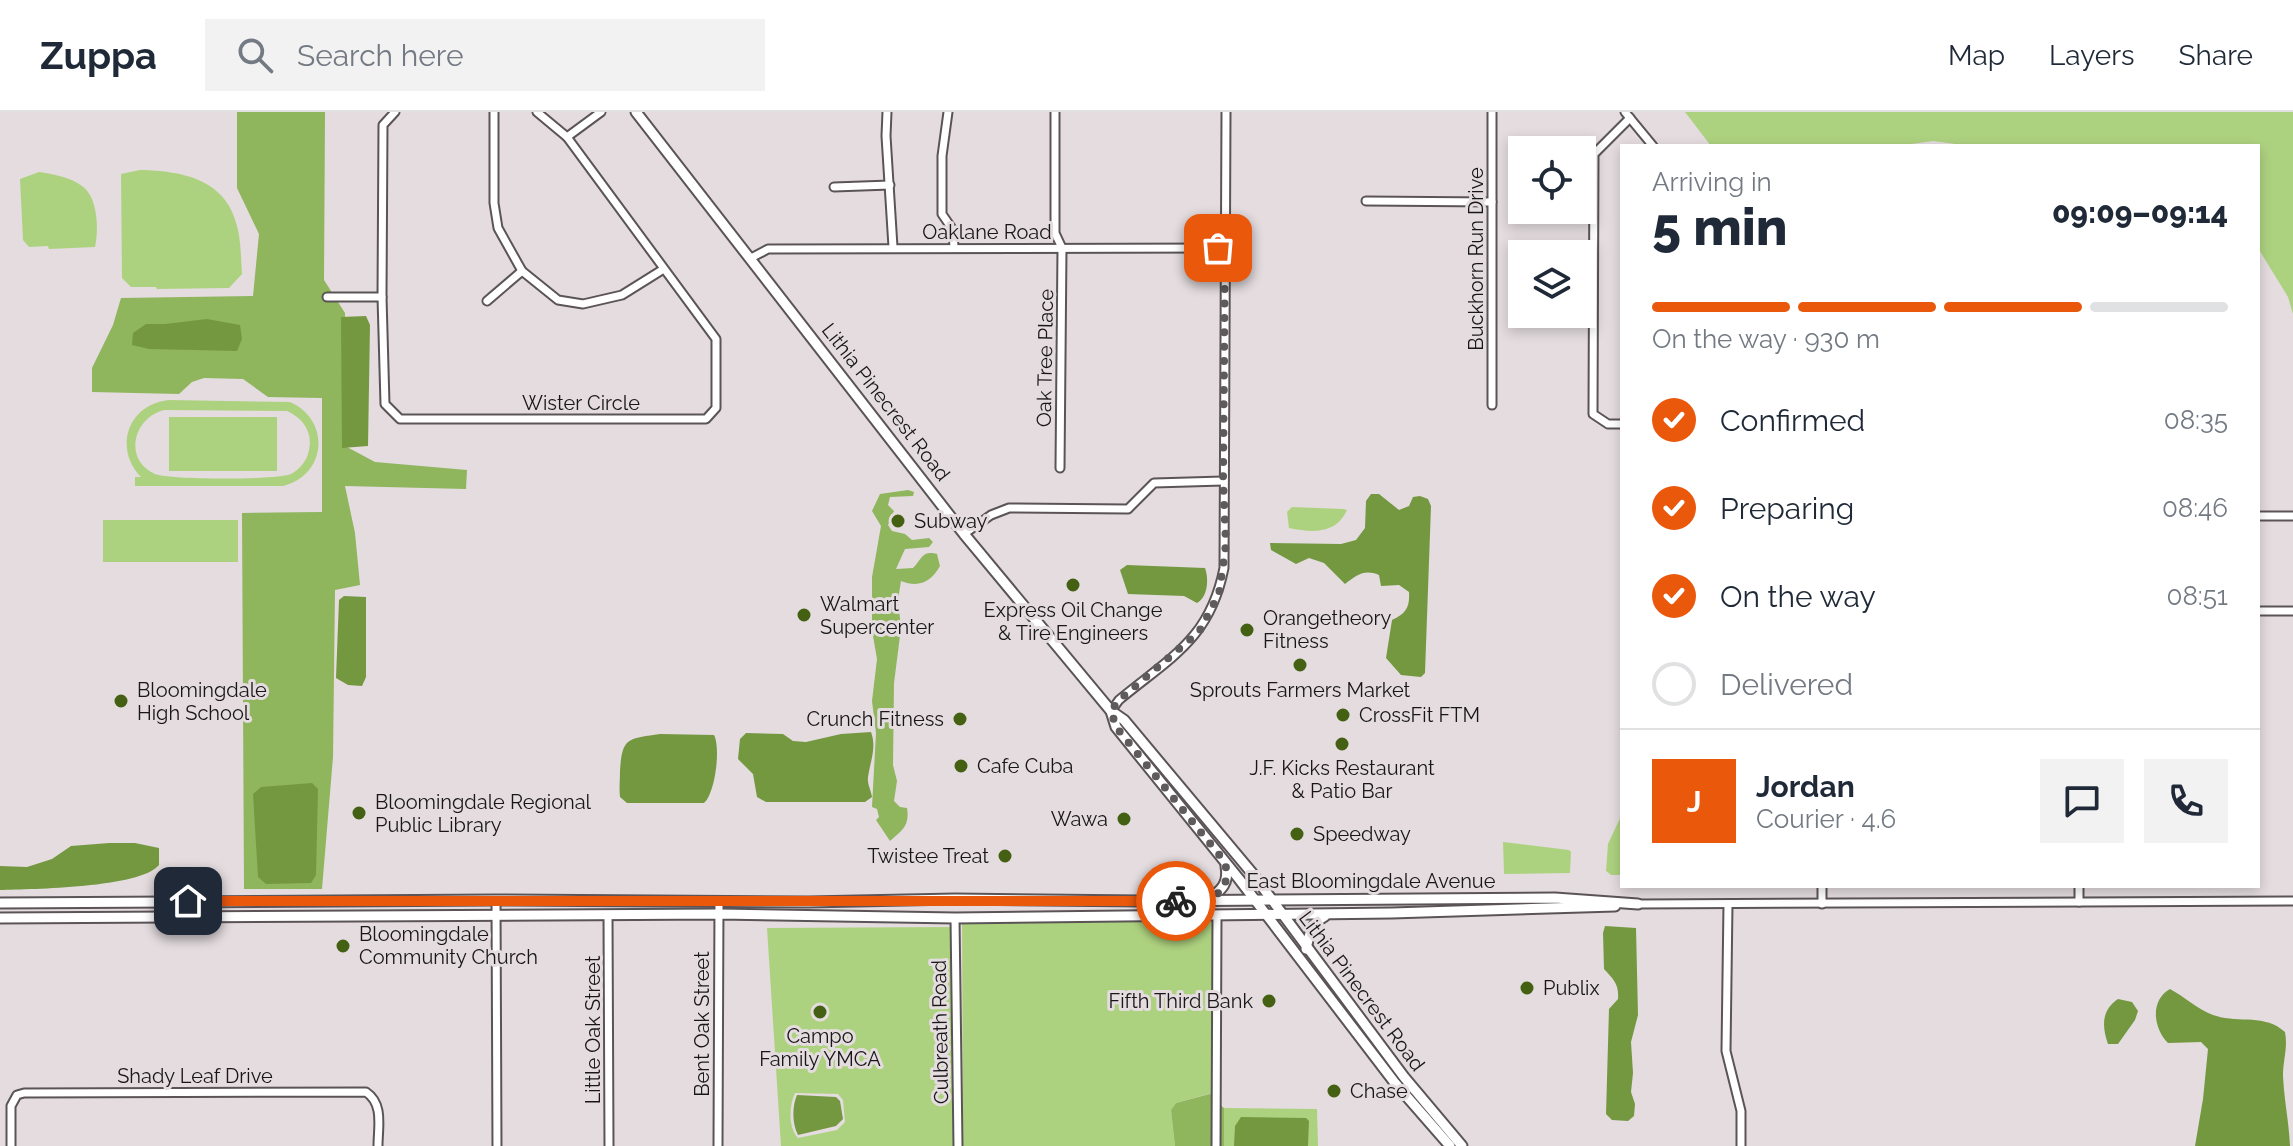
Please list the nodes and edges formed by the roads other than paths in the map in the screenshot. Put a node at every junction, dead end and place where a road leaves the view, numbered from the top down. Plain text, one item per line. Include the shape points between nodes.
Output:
1 (395, 112) edge
2 (494, 112) edge
3 (537, 112) edge
4 (601, 112) edge
5 (636, 112) edge
6 (887, 112) edge
7 (948, 112) edge
8 (1055, 112) edge
9 (1226, 112) edge
10 (1492, 112) edge
11 (1627, 115) edge
12 (567, 137) junction
13 (1651, 144) edge
14 (890, 185) junction
15 (834, 187) dead end
16 (1366, 201) dead end
17 (1492, 202) junction
18 (893, 247) junction
19 (954, 248) junction
20 (1062, 248) junction
21 (1225, 248) junction
22 (751, 258) junction
23 (662, 270) junction
24 (522, 271) junction
25 (327, 297) dead end
26 (382, 297) junction
27 (487, 301) dead end
28 (1492, 405) dead end
29 (1620, 424) edge
30 (1060, 468) dead end
31 (1223, 481) junction
32 (2260, 516) edge
33 (2293, 516) edge
34 (964, 534) junction
35 (2260, 611) edge
36 (2293, 611) edge
37 (1111, 711) junction
38 (1225, 862) junction
39 (1822, 888) edge
40 (2079, 888) edge
41 (955, 899) junction
42 (1271, 899) junction
43 (496, 900) junction
44 (1208, 900) junction
45 (1255, 900) junction
46 (174, 901) junction
47 (719, 901) junction
48 (2293, 901) edge
49 (2079, 902) junction
50 (0, 903) edge
51 (1638, 904) junction
52 (1728, 904) junction
53 (1822, 904) junction
54 (719, 914) junction
55 (1282, 914) junction
56 (1329, 914) junction
57 (174, 915) junction
58 (496, 915) junction
59 (608, 915) junction
60 (1217, 915) junction
61 (1266, 915) junction
62 (0, 918) edge
63 (955, 918) junction
64 (1306, 949) junction
65 (11, 1146) edge
66 (378, 1146) edge
67 (497, 1146) edge
68 (609, 1146) edge
69 (718, 1146) edge
70 (958, 1146) edge
71 (1216, 1146) edge
72 (1450, 1146) edge
73 (1462, 1146) edge
74 (1741, 1146) edge

1 - 26 street, Wister Circle via 383,125
2 - 24 street via 498,228
3 - 12 street, Wister Circle
4 - 12 street
5 - 22 main road, Lithia Pinecrest Road
6 - 14 street
7 - 19 street via 942,214 953,230
8 - 20 street, Oak Tree Place via 1055,233
9 - 21 street
10 - 17 street, Buckhorn Run Drive
11 - 13 street
11 - 29 street via 1594,154 1593,414 1608,424
12 - 23 street, Wister Circle
14 - 15 street
14 - 18 street
16 - 17 street
17 - 28 street, Buckhorn Run Drive
18 - 19 street, Oaklane Road
18 - 22 street, Oaklane Road via 768,249
19 - 20 street, Oaklane Road
20 - 21 street, Oaklane Road
20 - 30 street, Oak Tree Place
21 - 31 street
22 - 34 main road, Lithia Pinecrest Road
23 - 24 street via 622,295 583,304 558,300
23 - 26 street, Wister Circle via 716,339 716,408 706,419 400,419 385,404
24 - 27 street
25 - 26 street
31 - 34 street via 1154,483 1128,509 1009,508
31 - 37 street via 1224,568 1208,619 1189,643
32 - 33 street
34 - 37 main road, Lithia Pinecrest Road
35 - 36 street
37 - 38 main road, Lithia Pinecrest Road via 1116,727
37 - 42 main road, Lithia Pinecrest Road via 1124,720
38 - 44 main road via 1224,887
38 - 45 main road, Lithia Pinecrest Road
39 - 53 street
40 - 49 street
41 - 44 main road, East Bloomingdale Avenue
41 - 47 main road, East Bloomingdale Avenue
41 - 63 main road
42 - 45 main road, East Bloomingdale Avenue
42 - 51 main road, East Bloomingdale Avenue via 1555,898
42 - 55 main road, Lithia Pinecrest Road
43 - 46 main road, East Bloomingdale Avenue
43 - 47 main road, East Bloomingdale Avenue
43 - 58 street
44 - 45 main road, East Bloomingdale Avenue
45 - 61 main road, Lithia Pinecrest Road
46 - 50 main road, East Bloomingdale Avenue
46 - 57 main road
47 - 54 street, Bent Oak Street
48 - 49 street
49 - 53 street
51 - 52 street
51 - 56 main road
52 - 53 street
52 - 74 street via 1726,1051 1741,1111
54 - 59 main road
54 - 63 main road
54 - 69 street, Bent Oak Street
55 - 56 main road
55 - 61 main road
55 - 64 main road, Lithia Pinecrest Road
56 - 64 main road via 1314,924
57 - 58 main road
57 - 62 main road
58 - 59 main road
58 - 67 street
59 - 68 street, Little Oak Street
60 - 61 main road
60 - 63 main road
60 - 71 street
61 - 72 main road, Lithia Pinecrest Road
63 - 70 street, Culbreath Road
64 - 73 main road, Lithia Pinecrest Road
65 - 66 street, Shady Leaf Drive via 11,1106 24,1093 366,1092 378,1107

